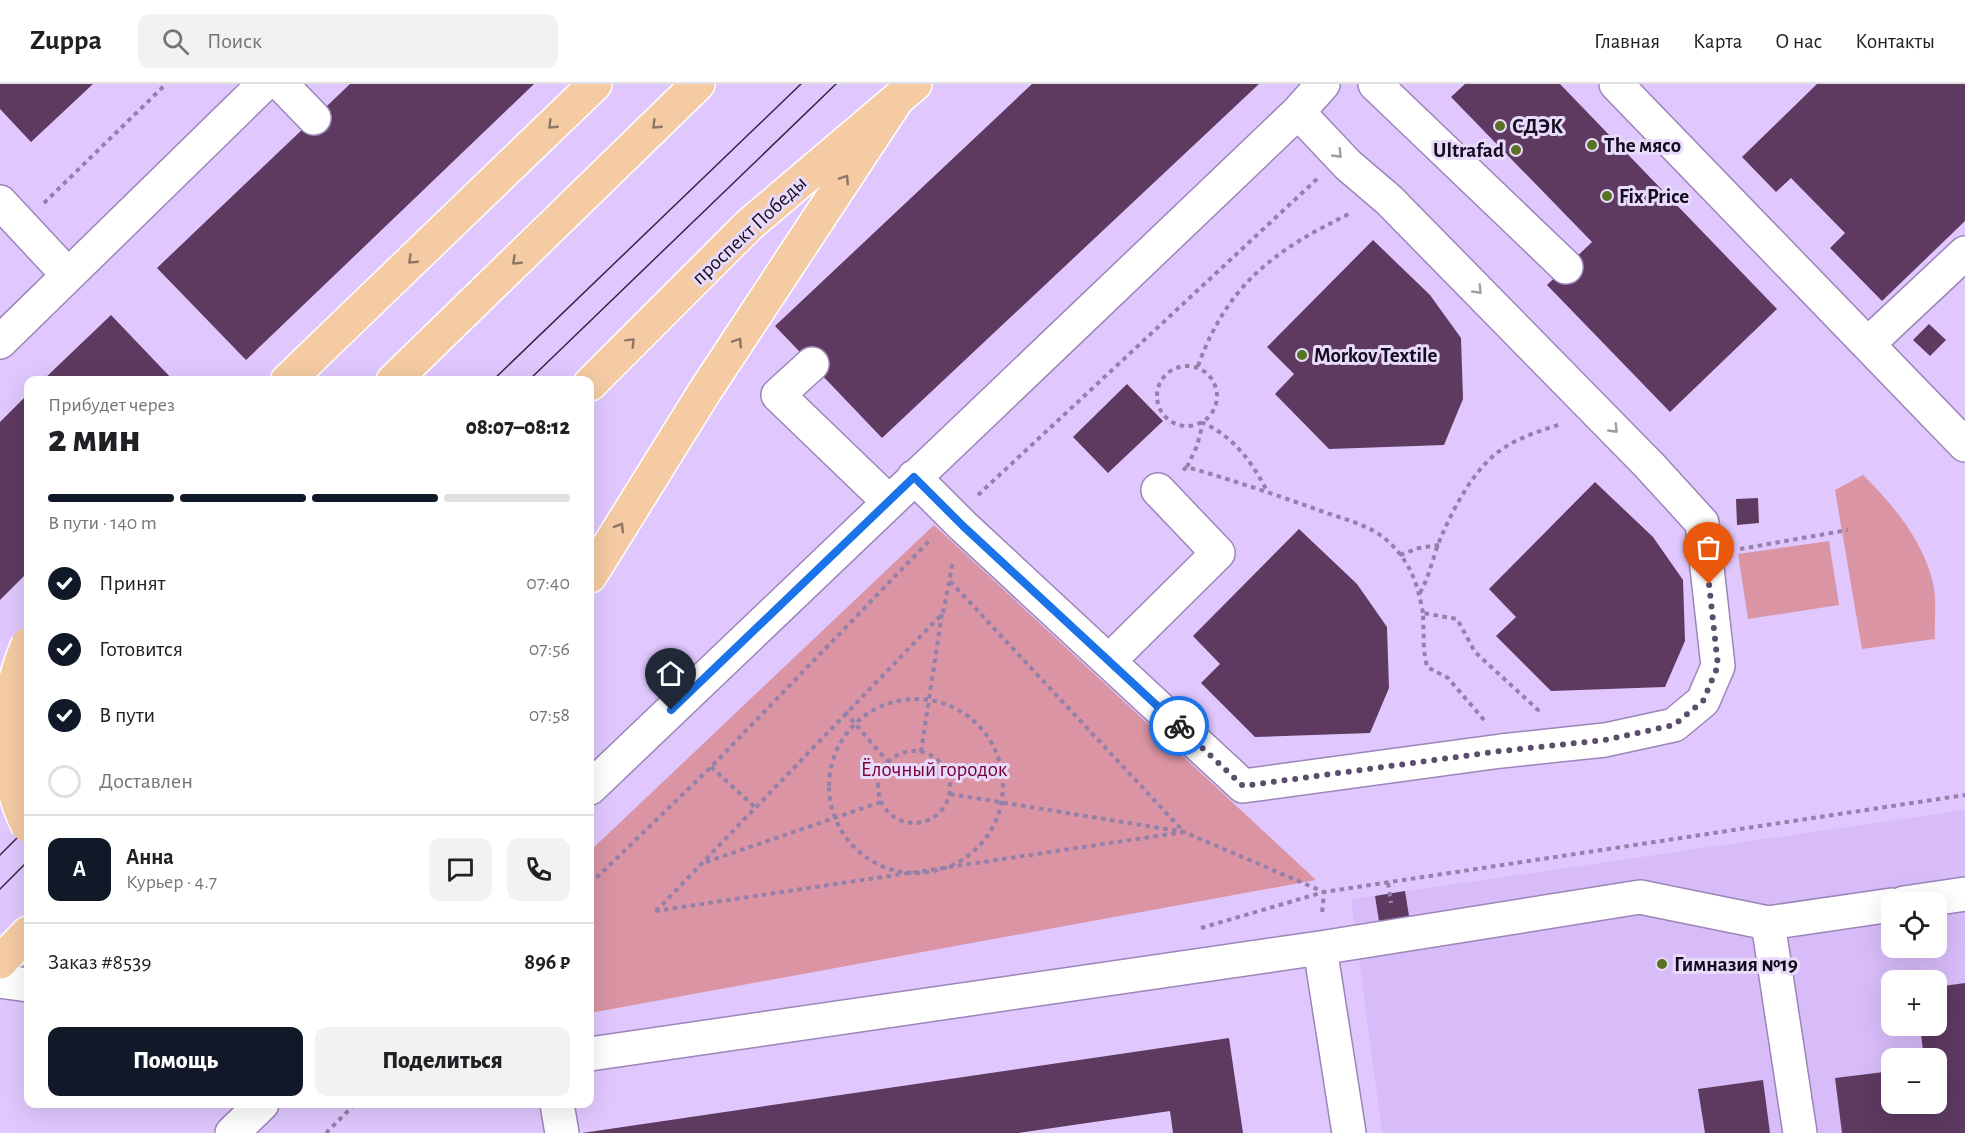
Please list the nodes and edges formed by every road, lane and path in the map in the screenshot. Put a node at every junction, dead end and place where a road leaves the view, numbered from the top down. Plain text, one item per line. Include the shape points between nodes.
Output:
1 (166, 84) edge
2 (264, 84) edge
3 (281, 84) edge
4 (594, 84) edge
5 (698, 84) edge
6 (1323, 84) edge
7 (1374, 84) edge
8 (1616, 84) edge
9 (905, 93) edge
10 (1298, 112) junction
11 (314, 118) dead end
12 (1340, 157) junction
13 (1389, 200) junction
14 (11, 214) edge
15 (1965, 253) edge
16 (1566, 267) dead end
17 (68, 275) junction
18 (0, 342) edge
19 (1869, 343) junction
20 (812, 364) dead end
21 (1198, 366) junction
22 (292, 376) edge
23 (398, 376) edge
24 (594, 380) edge
25 (1203, 423) junction
26 (1564, 423) dead end
27 (1965, 445) edge
28 (1186, 467) junction
29 (914, 477) junction
30 (1158, 490) joint
31 (1268, 491) junction
32 (888, 501) junction
33 (955, 517) junction
34 (1848, 530) dead end
35 (1439, 545) junction
36 (954, 553) dead end
37 (1706, 554) junction
38 (1400, 555) junction
39 (594, 570) edge
40 (949, 580) junction
41 (1419, 594) junction
42 (943, 613) junction
43 (1423, 613) junction
44 (24, 653) edge
45 (1109, 661) junction
46 (929, 700) junction
47 (845, 712) junction
48 (1530, 718) dead end
49 (854, 724) junction
50 (24, 740) edge
51 (1501, 751) junction
52 (921, 752) junction
53 (888, 762) junction
54 (0, 763) edge
55 (711, 767) junction
56 (594, 784) edge
57 (950, 794) junction
58 (1965, 795) edge
59 (881, 802) junction
60 (1002, 802) junction
61 (756, 808) junction
62 (24, 815) edge
63 (835, 818) junction
64 (1184, 832) junction
65 (704, 863) junction
66 (929, 872) junction
67 (594, 880) edge
68 (1324, 892) junction
69 (1965, 894) edge
70 (1947, 897) edge
71 (1881, 907) edge
72 (1768, 923) junction
73 (1193, 929) dead end
74 (24, 937) edge
75 (1320, 948) junction
76 (0, 962) edge
77 (0, 981) edge
78 (24, 984) edge
79 (594, 1053) edge
80 (258, 1108) edge
81 (352, 1108) edge
82 (558, 1108) edge
83 (231, 1133) edge
84 (326, 1133) edge
85 (561, 1133) edge
86 (1349, 1133) edge
87 (1800, 1133) edge

1 - 14 path
2 - 17 lane
3 - 11 lane
4 -> 22 main road
5 -> 23 main road
6 - 10 lane
7 - 16 lane
8 - 19 lane
24 -> 9 main road, проспект Победы via 749,225
39 -> 9 main road via 705,391
10 -> 12 lane
10 - 29 lane
12 - 13 lane
12 - 33 path
13 - 21 path via 1342,217 1274,257 1251,277 1221,316
13 -> 37 lane via 1702,523
14 - 17 lane
15 - 19 lane
17 - 18 lane via 39,324
19 - 27 lane
20 - 32 lane via 778,395
21 - 25 path via 1212,376 1218,392 1215,410
21 - 25 path via 1180,366 1165,374 1157,390 1158,407 1169,421 1186,427
25 - 28 path
25 - 31 path via 1220,430 1240,450
26 - 35 path via 1530,435 1498,453 1473,480
28 - 30 path
28 - 31 path
29 - 32 lane
29 - 33 lane
30 - 45 lane via 1218,553
31 - 38 path via 1365,525
32 - 56 lane
33 - 45 lane
33 - 55 path
34 - 37 path
35 - 38 path
35 - 41 path
36 - 40 path
37 - 51 lane via 1718,666 1703,701 1674,725 1605,740
38 - 41 path via 1411,567
40 - 42 path
40 - 64 path
41 - 43 path
42 - 46 path
42 - 47 path
43 - 48 path via 1457,619 1475,652 1538,710
43 - 51 path via 1427,667 1448,678 1493,728
44 - 62 main road, bridge via 10,701 9,741 13,783
45 - 51 lane via 1243,786
46 - 49 path via 886,704
46 - 52 path
46 - 60 path via 953,706 991,740 1002,772
47 - 49 path
47 - 61 path
49 - 53 path
49 - 63 path via 831,765 830,799
50 - 54 main road
52 - 53 path via 907,752
52 - 57 path via 944,767 950,779
53 - 59 path via 879,781
55 - 61 path
55 - 67 path
57 - 59 path via 941,812 922,823 901,821 889,814
57 - 60 path
58 - 68 path
59 - 63 path
60 - 64 path
60 - 66 path via 995,823 975,850 946,868
61 - 65 path
63 - 65 path
63 - 66 path via 846,838 864,856 895,871
64 - 66 path
64 - 68 path
65 - 66 path via 655,911
68 - 73 path
69 - 70 lane
71 - 72 lane
72 - 75 lane via 1640,897
72 - 87 lane
74 - 76 main road
75 - 79 lane
75 - 86 lane
77 - 78 lane
80 - 83 lane
81 - 84 path
82 - 85 lane

